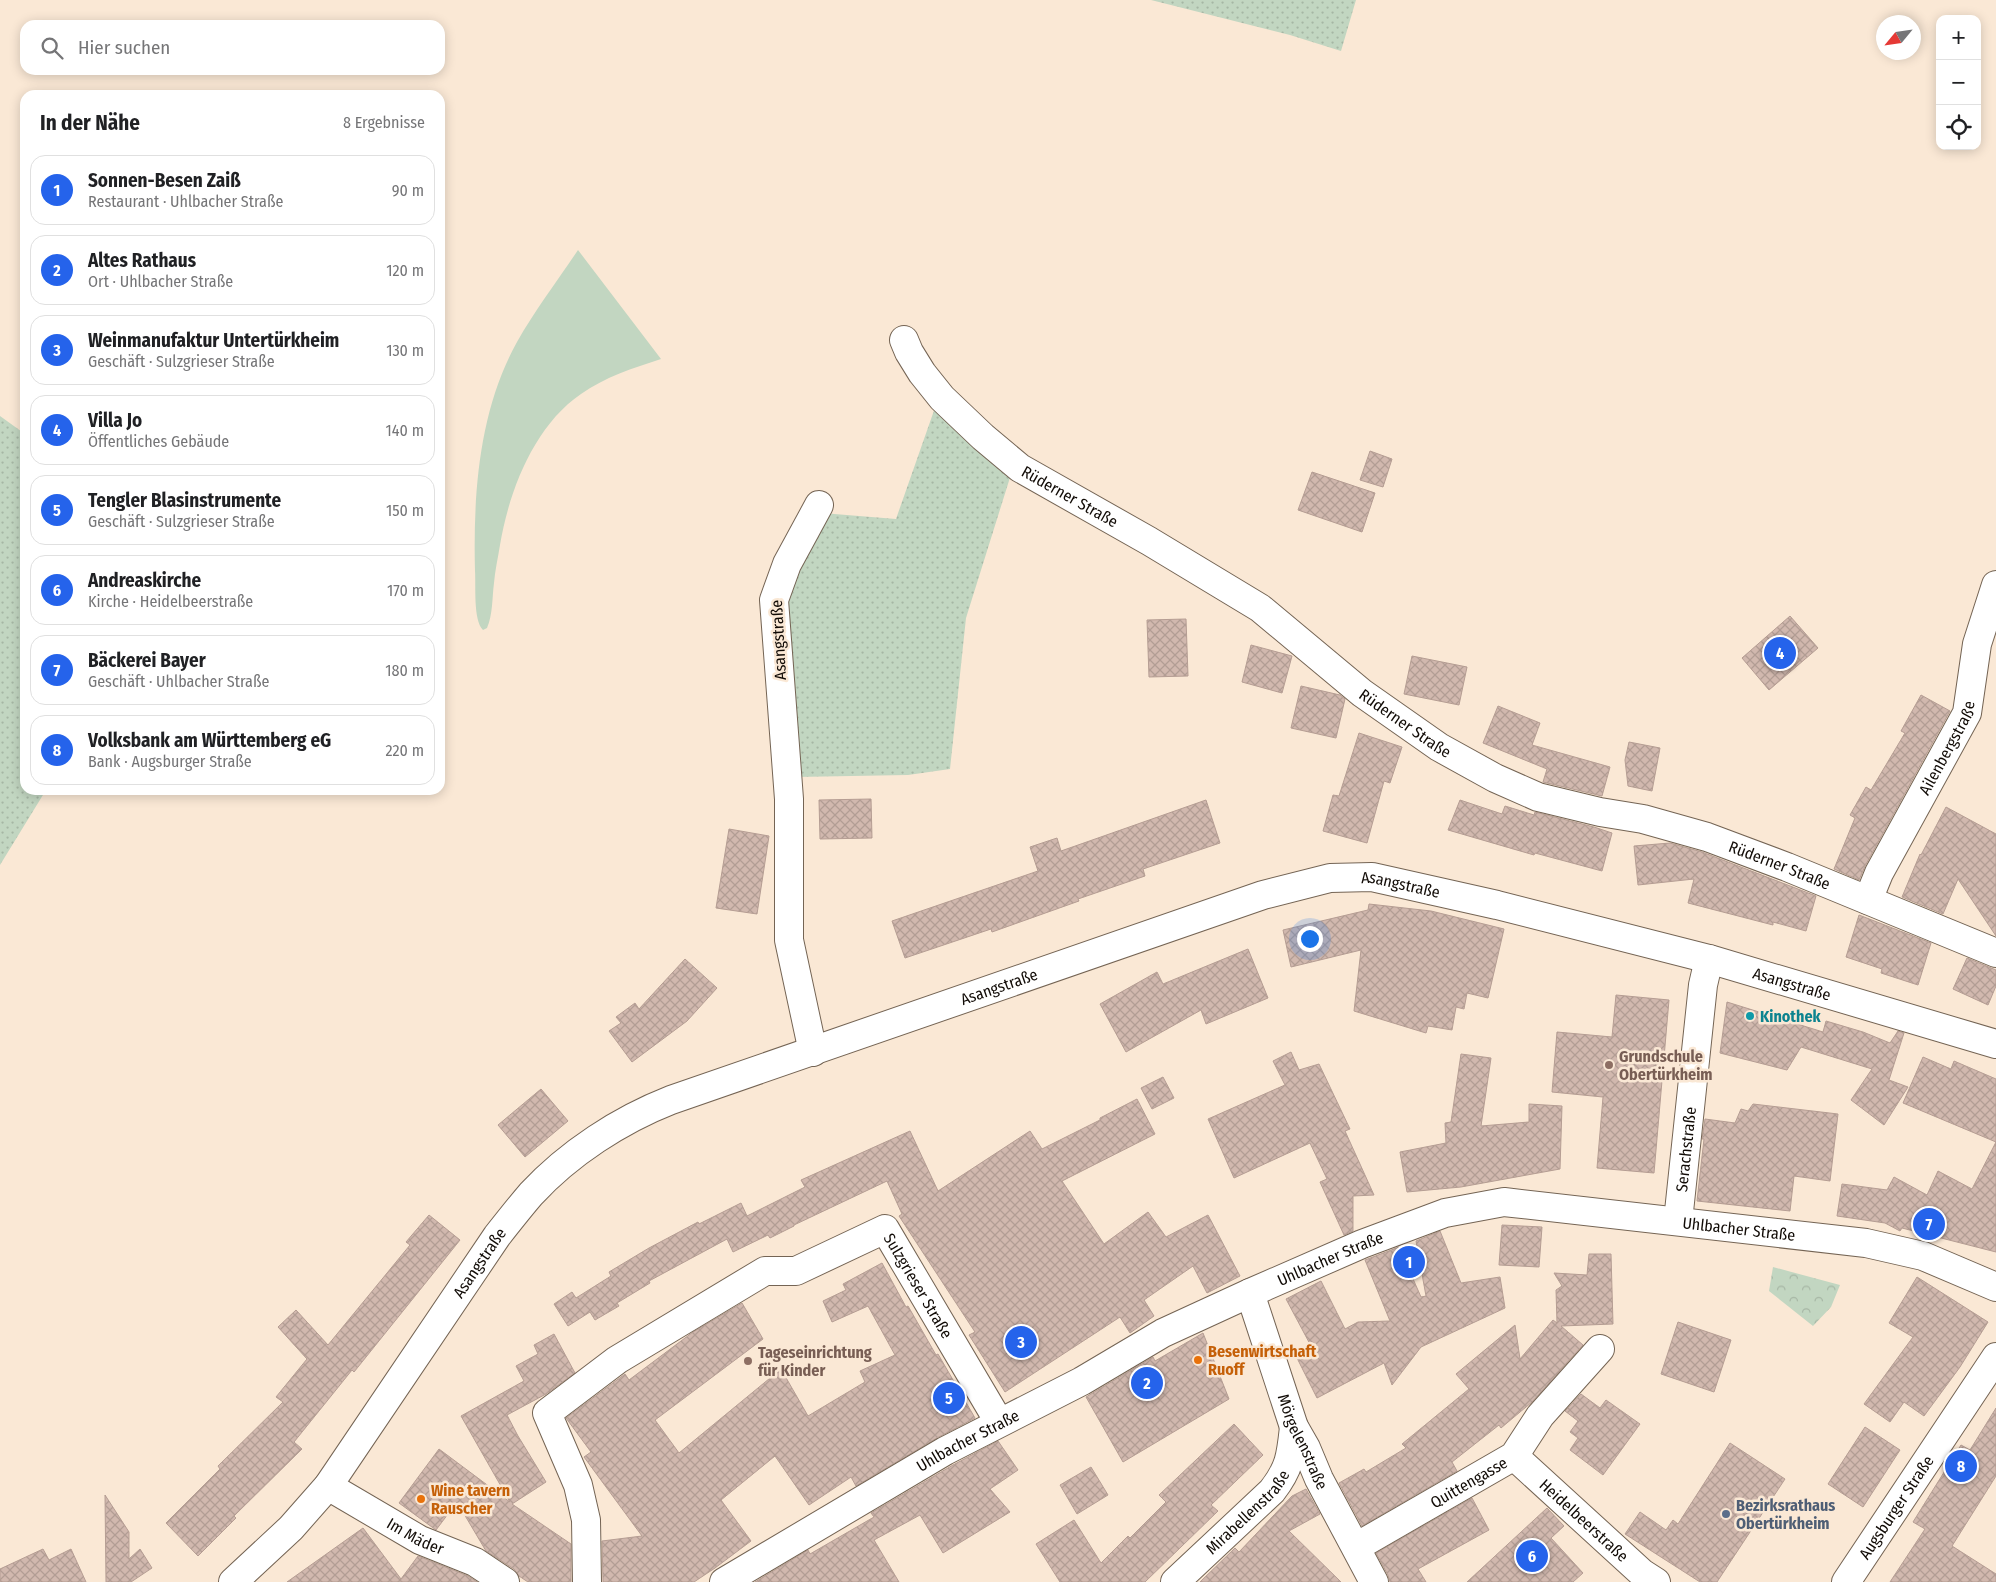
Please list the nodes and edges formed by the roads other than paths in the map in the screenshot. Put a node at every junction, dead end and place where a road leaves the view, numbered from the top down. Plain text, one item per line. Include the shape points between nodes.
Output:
1 (904, 340) dead end
2 (819, 505) dead end
3 (1996, 585) edge
4 (1868, 900) junction
5 (1996, 954) edge
6 (1709, 958) junction
7 (1996, 1044) edge
8 (813, 1052) junction
9 (1678, 1221) junction
10 (1996, 1287) edge
11 (1250, 1293) junction
12 (1600, 1349) dead end
13 (1996, 1357) edge
14 (1000, 1422) junction
15 (1294, 1427) junction
16 (1514, 1456) junction
17 (328, 1486) junction
18 (1356, 1547) junction
19 (233, 1582) edge
20 (505, 1582) edge
21 (588, 1582) edge
22 (724, 1582) edge
23 (1175, 1582) edge
24 (1374, 1582) edge
25 (1656, 1582) edge
26 (1846, 1582) edge

1 - 4 street, Rüderner Straße via 922,374 942,398 1020,468 1260,608 1362,693 1439,747 1538,797 1643,819 1708,837
2 - 8 street, Asangstraße via 793,552 774,600 789,798 790,940
3 - 4 street, Ailenbergstraße via 1977,644 1967,713 1879,873
4 - 5 street, Rüderner Straße
6 - 7 street, Asangstraße
6 - 8 street, Asangstraße via 1372,877 1330,878 1263,895
6 - 9 street, Serachstraße via 1703,985
8 - 17 street, Asangstraße via 654,1106 590,1144 548,1177 497,1236
9 - 10 street, Uhlbacher Straße via 1866,1243 1923,1256
9 - 11 street, Uhlbacher Straße via 1504,1202 1445,1213 1362,1244
11 - 14 street, Uhlbacher Straße via 1164,1334 1082,1381
11 - 15 street, Mörgelenstraße
12 - 16 street, Quittengasse via 1540,1416
13 - 26 street, Augsburger Straße
14 - 21 street, Sulzgrieser Straße via 884,1229 796,1271 765,1271 617,1360 547,1413 578,1485 586,1520
14 - 22 street, Uhlbacher Straße via 936,1456
15 - 18 street, Mörgelenstraße
15 - 23 street, Mirabellenstraße via 1288,1468 1281,1480
16 - 18 street, Quittengasse
16 - 25 street, Heidelbeerstraße via 1642,1573
17 - 19 street, Asangstraße via 291,1528
17 - 20 street, Im Mäder via 420,1540 475,1562
18 - 24 street, Mörgelenstraße

